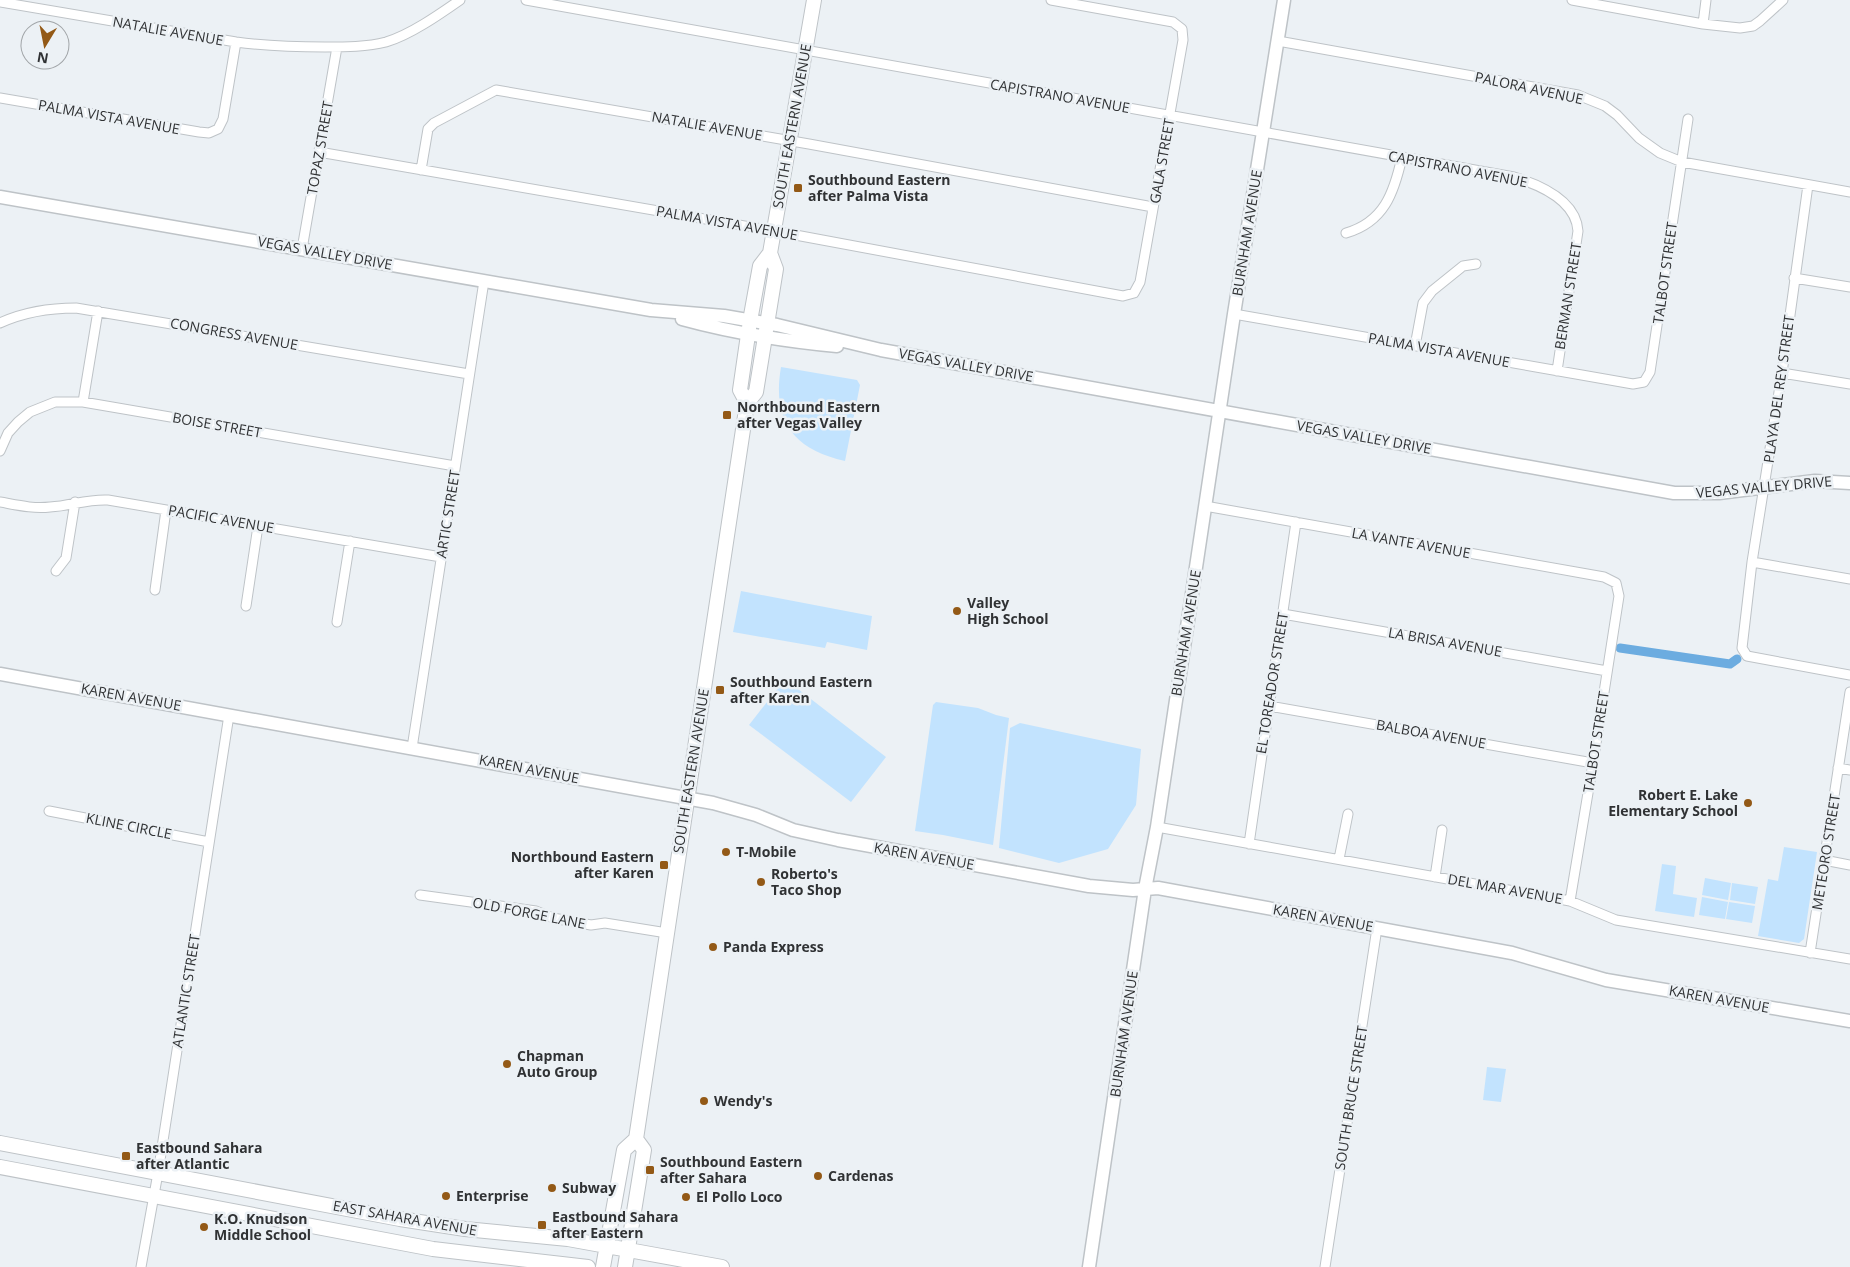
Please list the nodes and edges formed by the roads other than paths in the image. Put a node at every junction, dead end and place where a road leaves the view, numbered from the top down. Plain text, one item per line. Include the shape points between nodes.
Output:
1 (460, 0) edge
2 (526, 0) edge
3 (814, 0) edge
4 (1051, 0) edge
5 (1284, 0) edge
6 (1572, 0) edge
7 (1706, 0) edge
8 (1783, 0) edge
9 (0, 2) edge
10 (1703, 24) junction
11 (1278, 41) junction
12 (236, 42) junction
13 (337, 47) junction
14 (805, 50) junction
15 (0, 98) edge
16 (1170, 116) junction
17 (1688, 119) dead end
18 (1263, 132) junction
19 (790, 141) junction
20 (319, 152) junction
21 (1402, 157) junction
22 (1682, 162) junction
23 (421, 170) junction
24 (1808, 185) junction
25 (1850, 192) edge
26 (0, 197) edge
27 (1153, 207) junction
28 (1578, 222) joint
29 (774, 232) junction
30 (1346, 233) dead end
31 (302, 249) junction
32 (770, 253) junction
33 (1476, 264) dead end
34 (1794, 278) junction
35 (484, 281) junction
36 (1850, 287) edge
37 (1134, 292) joint
38 (98, 311) junction
39 (1234, 314) junction
40 (0, 323) edge
41 (749, 328) junction
42 (766, 330) junction
43 (1415, 346) junction
44 (1557, 370) junction
45 (1782, 373) junction
46 (469, 374) junction
47 (1644, 382) joint
48 (1850, 384) edge
49 (83, 402) junction
50 (746, 403) junction
51 (1220, 412) junction
52 (0, 451) edge
53 (455, 466) junction
54 (1850, 483) edge
55 (1765, 487) junction
56 (0, 502) edge
57 (75, 502) junction
58 (1205, 506) junction
59 (166, 510) junction
60 (1296, 522) junction
61 (258, 526) junction
62 (350, 541) junction
63 (441, 557) junction
64 (1752, 562) junction
65 (56, 571) dead end
66 (1850, 579) edge
67 (1616, 583) joint
68 (155, 590) dead end
69 (246, 606) dead end
70 (1283, 614) junction
71 (337, 622) dead end
72 (1607, 671) junction
73 (0, 674) edge
74 (1850, 675) edge
75 (1850, 692) edge
76 (1269, 706) junction
77 (229, 715) junction
78 (412, 748) junction
79 (1594, 763) junction
80 (1838, 768) junction
81 (1850, 770) edge
82 (687, 798) junction
83 (49, 811) dead end
84 (1348, 814) dead end
85 (1157, 827) junction
86 (1442, 830) dead end
87 (209, 842) junction
88 (1249, 844) junction
89 (1338, 859) junction
90 (1824, 860) junction
91 (1850, 865) edge
92 (1435, 877) junction
93 (1145, 889) junction
94 (420, 895) dead end
95 (1570, 901) junction
96 (1377, 928) junction
97 (667, 933) junction
98 (1810, 953) junction
99 (1850, 959) edge
100 (1850, 1022) edge
101 (636, 1139) junction
102 (0, 1143) edge
103 (0, 1167) edge
104 (158, 1173) junction
105 (154, 1196) junction
106 (400, 1219) junction
107 (388, 1241) junction
108 (608, 1245) junction
109 (629, 1250) junction
110 (141, 1267) edge
111 (588, 1267) edge
112 (603, 1267) edge
113 (625, 1267) edge
114 (722, 1267) edge
115 (1089, 1267) edge
116 (1325, 1267) edge

1 - 13 street, NATALIE AVENUE via 434,18 388,41
2 - 14 street, CAPISTRANO AVENUE
3 - 14 main road, SOUTH EASTERN AVENUE
4 - 16 street, GALA STREET via 1174,22 1182,28 1183,40
5 - 11 street, BURNHAM AVENUE
6 - 10 street
7 - 10 street
8 - 10 street via 1753,26 1740,28
9 - 12 street, NATALIE AVENUE
11 - 18 street, BURNHAM AVENUE
11 - 22 street, PALORA AVENUE via 1578,95 1605,106 1639,138 1660,153
12 - 13 street, NATALIE AVENUE
12 - 15 street, PALMA VISTA AVENUE via 223,119 218,129 209,133
13 - 20 street, TOPAZ STREET
14 - 16 street, CAPISTRANO AVENUE
14 - 19 main road, SOUTH EASTERN AVENUE
16 - 18 street, CAPISTRANO AVENUE
16 - 27 street, GALA STREET
17 - 22 street, TALBOT STREET
18 - 21 street, CAPISTRANO AVENUE
18 - 39 street, BURNHAM AVENUE
19 - 23 street, NATALIE AVENUE via 496,90 428,129
19 - 27 street, NATALIE AVENUE
19 - 29 main road, SOUTH EASTERN AVENUE
20 - 23 street, PALMA VISTA AVENUE
20 - 31 street, TOPAZ STREET
21 - 28 street, CAPISTRANO AVENUE via 1530,182 1566,205
21 - 30 street via 1397,182 1386,206 1359,230
22 - 24 street, PALORA AVENUE
22 - 47 street, TALBOT STREET via 1650,372
23 - 29 street, PALMA VISTA AVENUE
24 - 25 street, PALORA AVENUE
24 - 34 street, PLAYA DEL REY STREET
26 - 31 street, VEGAS VALLEY DRIVE
27 - 37 street, GALA STREET via 1140,282
28 - 44 street, BERMAN STREET
29 - 32 main road, SOUTH EASTERN AVENUE
29 - 37 street, PALMA VISTA AVENUE via 1123,296
31 - 35 street, VEGAS VALLEY DRIVE
32 - 41 main road, SOUTH EASTERN AVENUE via 760,266
32 - 42 main road, SOUTH EASTERN AVENUE via 776,269
33 - 43 street via 1463,266 1432,291 1424,303
34 - 36 street
34 - 45 street, PLAYA DEL REY STREET
35 - 41 street, VEGAS VALLEY DRIVE via 650,310 722,330
35 - 46 street, ARTIC STREET
38 - 40 street, CONGRESS AVENUE via 57,308 26,313
38 - 46 street, CONGRESS AVENUE
38 - 49 street
39 - 43 street, PALMA VISTA AVENUE
39 - 51 street, BURNHAM AVENUE
41 - 42 street, VEGAS VALLEY DRIVE
41 - 50 main road, SOUTH EASTERN AVENUE via 740,390
42 - 50 main road, SOUTH EASTERN AVENUE via 756,392
42 - 51 street, VEGAS VALLEY DRIVE via 794,328 881,350
43 - 44 street, PALMA VISTA AVENUE
44 - 47 street, PALMA VISTA AVENUE via 1633,384
45 - 48 street
45 - 55 street, PLAYA DEL REY STREET
46 - 53 street, ARTIC STREET
49 - 52 street, BOISE STREET via 55,402 30,412 8,434
49 - 53 street, BOISE STREET
50 - 82 main road, SOUTH EASTERN AVENUE
51 - 55 street, VEGAS VALLEY DRIVE via 1674,492 1719,493
51 - 58 street, BURNHAM AVENUE
53 - 63 street, ARTIC STREET
54 - 55 street, VEGAS VALLEY DRIVE via 1815,481
55 - 64 street, PLAYA DEL REY STREET
56 - 57 street, PACIFIC AVENUE via 37,508
57 - 59 street, PACIFIC AVENUE via 108,500
57 - 65 street via 66,558
58 - 60 street, LA VANTE AVENUE
58 - 85 street, BURNHAM AVENUE
59 - 61 street, PACIFIC AVENUE
59 - 68 street
60 - 67 street, LA VANTE AVENUE via 1604,577
60 - 70 street, EL TOREADOR STREET
61 - 62 street, PACIFIC AVENUE
61 - 69 street
62 - 63 street, PACIFIC AVENUE
62 - 71 street
63 - 78 street, ARTIC STREET
64 - 66 street
64 - 74 street, PLAYA DEL REY STREET via 1743,652 1747,656
67 - 72 street, TALBOT STREET via 1619,596
70 - 72 street, LA BRISA AVENUE
70 - 76 street, EL TOREADOR STREET
72 - 79 street, TALBOT STREET
73 - 77 street, KAREN AVENUE
75 - 80 street, METEORO STREET
76 - 79 street, BALBOA AVENUE
76 - 88 street, EL TOREADOR STREET
77 - 78 street, KAREN AVENUE
77 - 87 street, ATLANTIC STREET
78 - 82 street, KAREN AVENUE
79 - 95 street, TALBOT STREET
80 - 81 street
80 - 90 street, METEORO STREET
82 - 93 street, KAREN AVENUE via 756,814 793,830 838,840 1089,886
82 - 97 main road, SOUTH EASTERN AVENUE
83 - 87 street, KLINE CIRCLE
84 - 89 street
85 - 88 street, DEL MAR AVENUE
85 - 93 street, BURNHAM AVENUE
86 - 92 street
87 - 104 street, ATLANTIC STREET
88 - 89 street, DEL MAR AVENUE
89 - 92 street, DEL MAR AVENUE
90 - 91 street
90 - 98 street, METEORO STREET
92 - 95 street, DEL MAR AVENUE
93 - 96 street, KAREN AVENUE via 1158,888
93 - 115 street, BURNHAM AVENUE
94 - 97 street, OLD FORGE LANE via 536,911 553,918 591,925
95 - 98 street, DEL MAR AVENUE via 1616,920
96 - 100 street, KAREN AVENUE via 1512,953 1606,980
96 - 116 street, SOUTH BRUCE STREET
97 - 101 main road, SOUTH EASTERN AVENUE
98 - 99 street, DEL MAR AVENUE
101 - 108 main road, SOUTH EASTERN AVENUE via 624,1150
101 - 109 main road, SOUTH EASTERN AVENUE via 644,1150
102 - 104 main road, EAST SAHARA AVENUE
103 - 105 main road, EAST SAHARA AVENUE
104 - 105 street, ATLANTIC STREET
104 - 106 main road, EAST SAHARA AVENUE
105 - 107 main road, EAST SAHARA AVENUE
105 - 110 street, ATLANTIC STREET
106 - 107 main road
106 - 108 main road, EAST SAHARA AVENUE
107 - 111 main road, EAST SAHARA AVENUE
108 - 109 main road, EAST SAHARA AVENUE
108 - 112 main road, SOUTH EASTERN AVENUE
109 - 113 main road, SOUTH EASTERN AVENUE
109 - 114 main road, EAST SAHARA AVENUE

